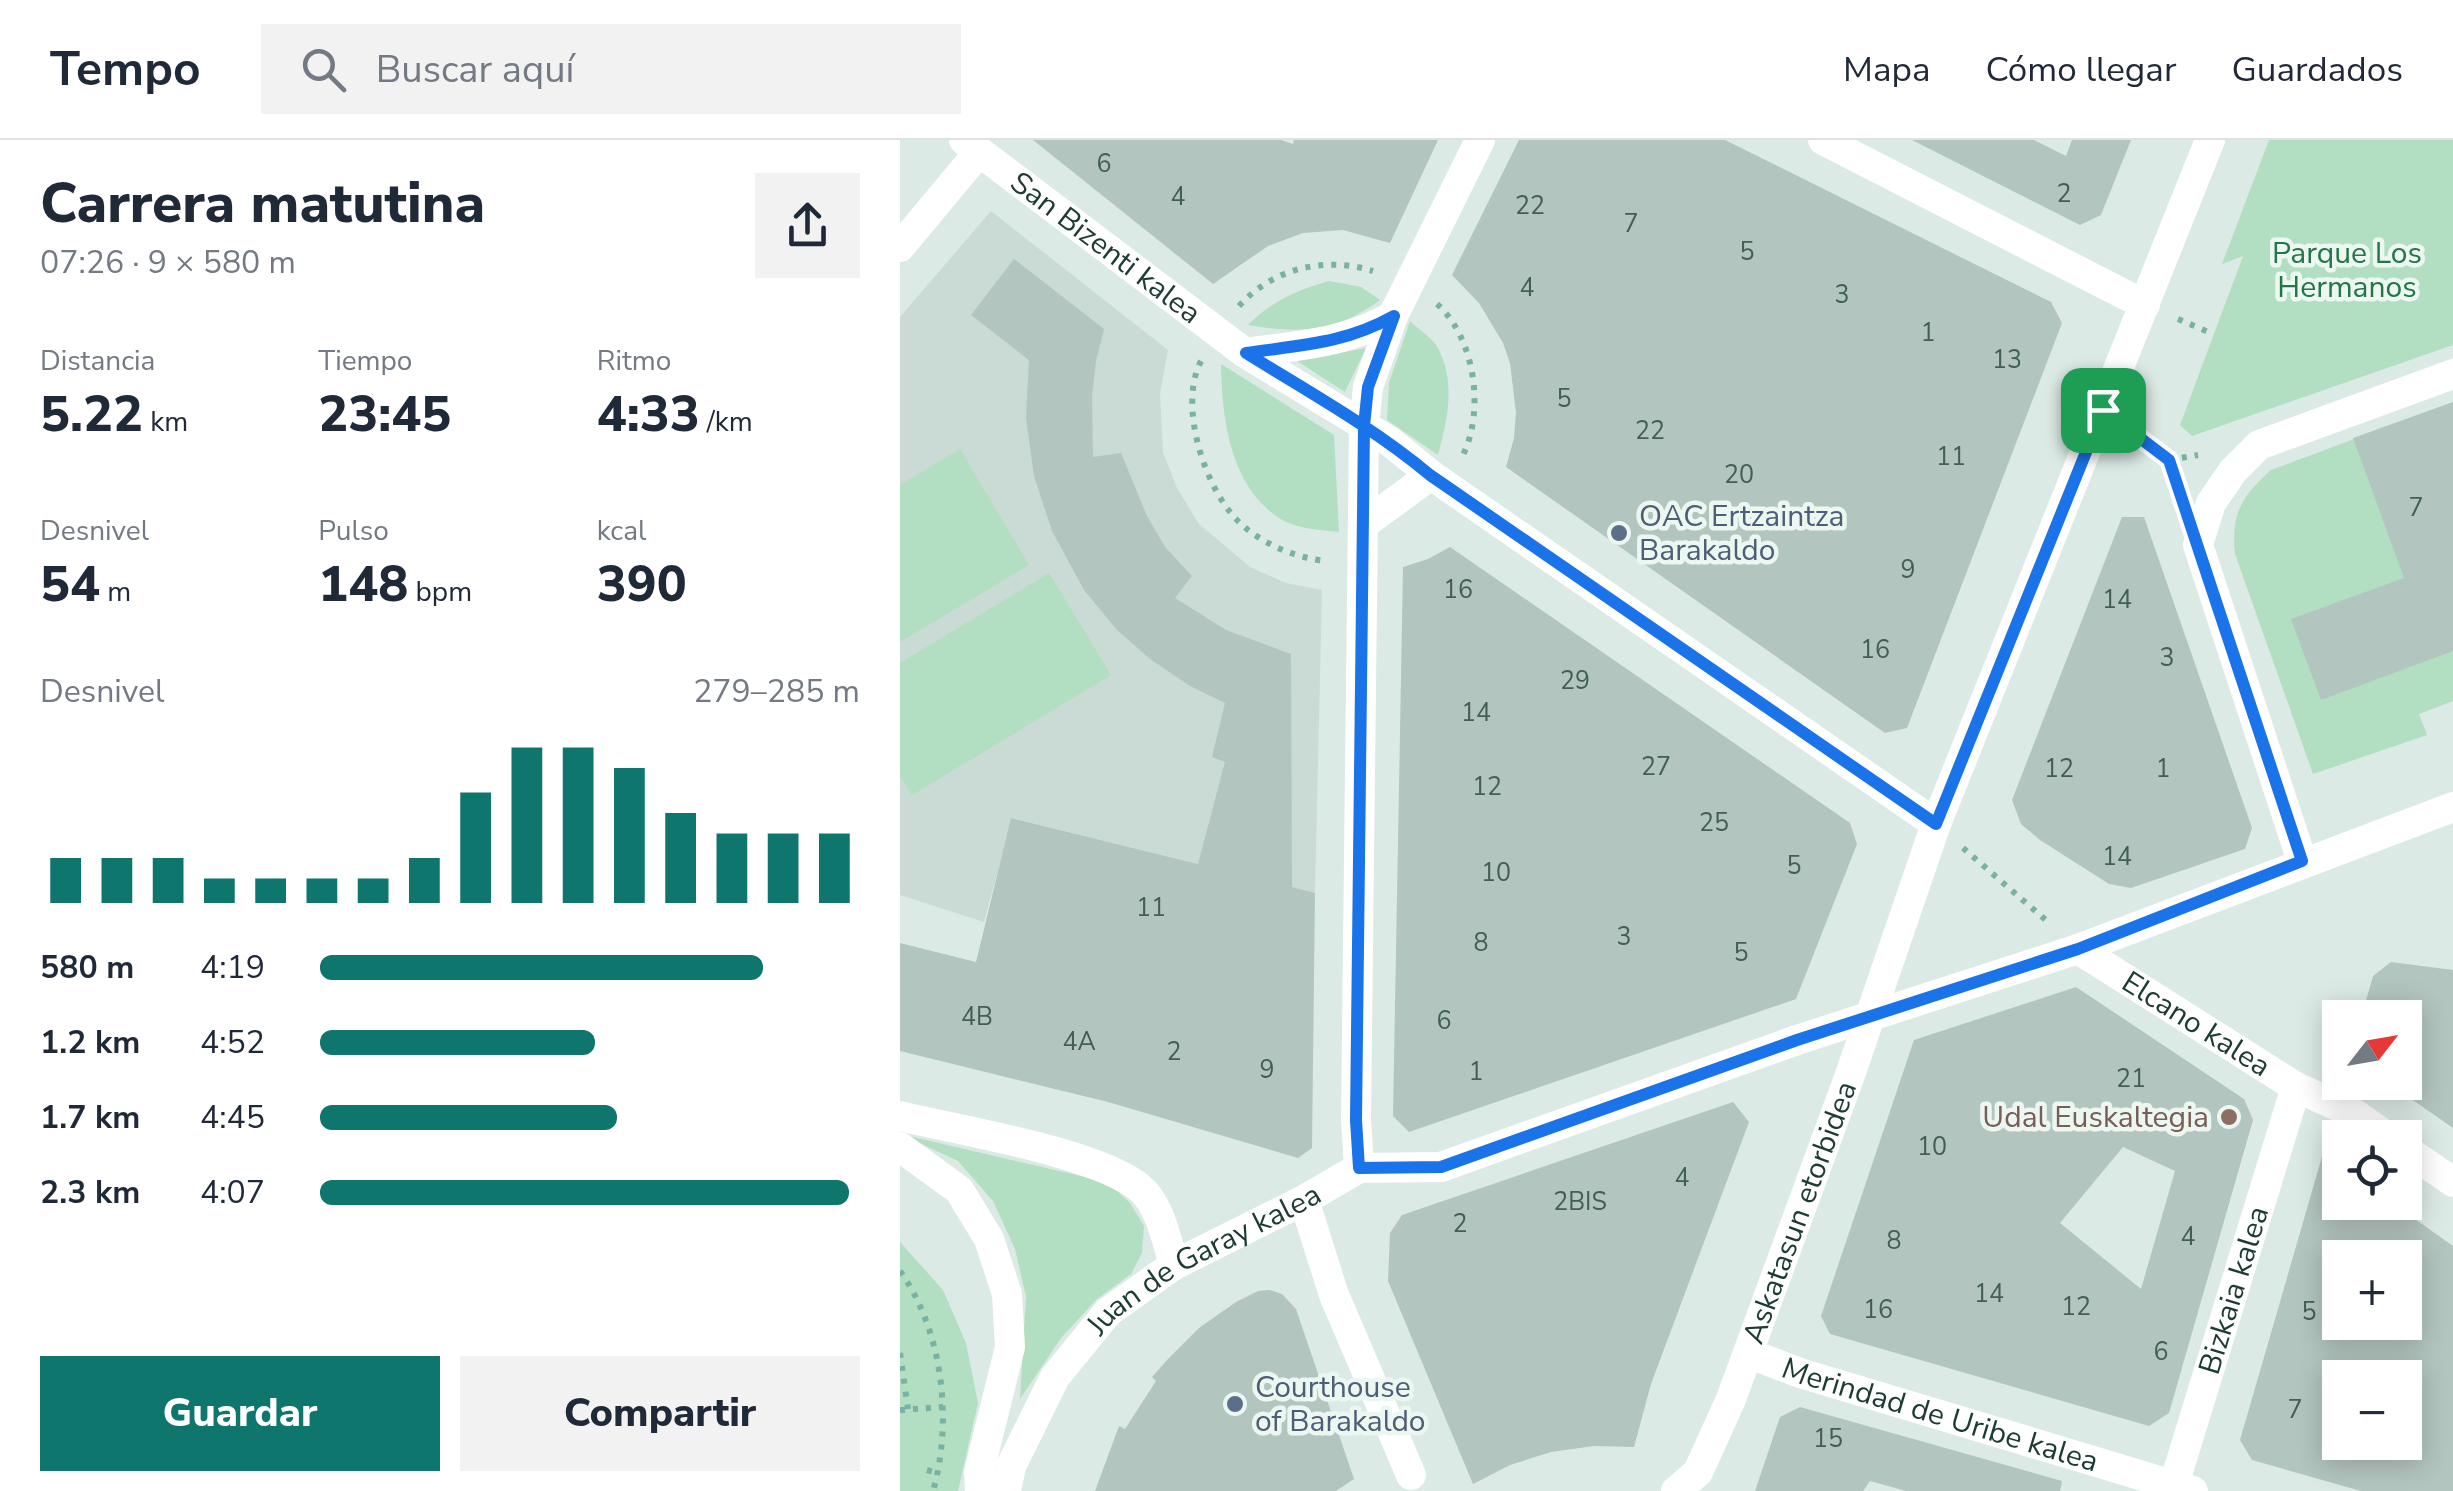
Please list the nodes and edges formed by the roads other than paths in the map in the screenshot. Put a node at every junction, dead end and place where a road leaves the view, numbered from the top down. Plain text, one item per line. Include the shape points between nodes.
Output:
1 (1480, 140) edge
2 (1823, 140) edge
3 (2210, 140) edge
4 (971, 146) edge
5 (900, 247) edge
6 (2145, 305) junction
7 (1394, 316) junction
8 (1246, 353) junction
9 (2453, 374) edge
10 (1364, 426) junction
11 (1430, 475) junction
12 (1364, 524) junction
13 (2453, 806) edge
14 (1936, 824) junction
15 (2302, 861) junction
16 (2078, 949) junction
17 (1869, 1019) junction
18 (2296, 1088) junction
19 (900, 1116) edge
20 (2363, 1120) edge
21 (900, 1148) edge
22 (2422, 1161) edge
23 (1359, 1168) junction
24 (2453, 1182) edge
25 (1304, 1200) junction
26 (1174, 1266) junction
27 (1748, 1353) junction
28 (1410, 1476) dead end
29 (2179, 1489) edge
30 (980, 1491) edge
31 (1006, 1491) edge
32 (1676, 1491) edge

1 - 7 street
2 - 6 street
3 - 6 street, Askatasun etorbidea
4 - 5 street
4 - 8 street, San Bizenti kalea
6 - 14 street, Askatasun etorbidea
7 - 8 street via 1364,333
7 - 10 street via 1368,387
8 - 10 street
9 - 15 street via 2258,445 2211,503 2198,545
10 - 11 street
10 - 12 street
11 - 12 street
11 - 14 street
12 - 23 street
13 - 15 street, Juan de Garay kalea
14 - 17 street, Askatasun etorbidea
15 - 16 street, Juan de Garay kalea
16 - 17 street, Juan de Garay kalea
16 - 18 street, Elcano kalea
17 - 23 street, Juan de Garay kalea via 1441,1167
17 - 27 street, Askatasun etorbidea
18 - 20 street, Elcano kalea
18 - 29 street, Bizkaia kalea
19 - 26 street via 1087,1161 1123,1176 1145,1191
21 - 30 street via 959,1190 989,1239 1008,1294 1010,1347
22 - 24 street
23 - 25 street, Juan de Garay kalea
25 - 26 street, Juan de Garay kalea
25 - 28 street via 1334,1295
26 - 31 street, Juan de Garay kalea via 1108,1312 1055,1377 1011,1466
27 - 29 street, Merindad de Uribe kalea
27 - 32 street, Askatasun etorbidea via 1698,1472

